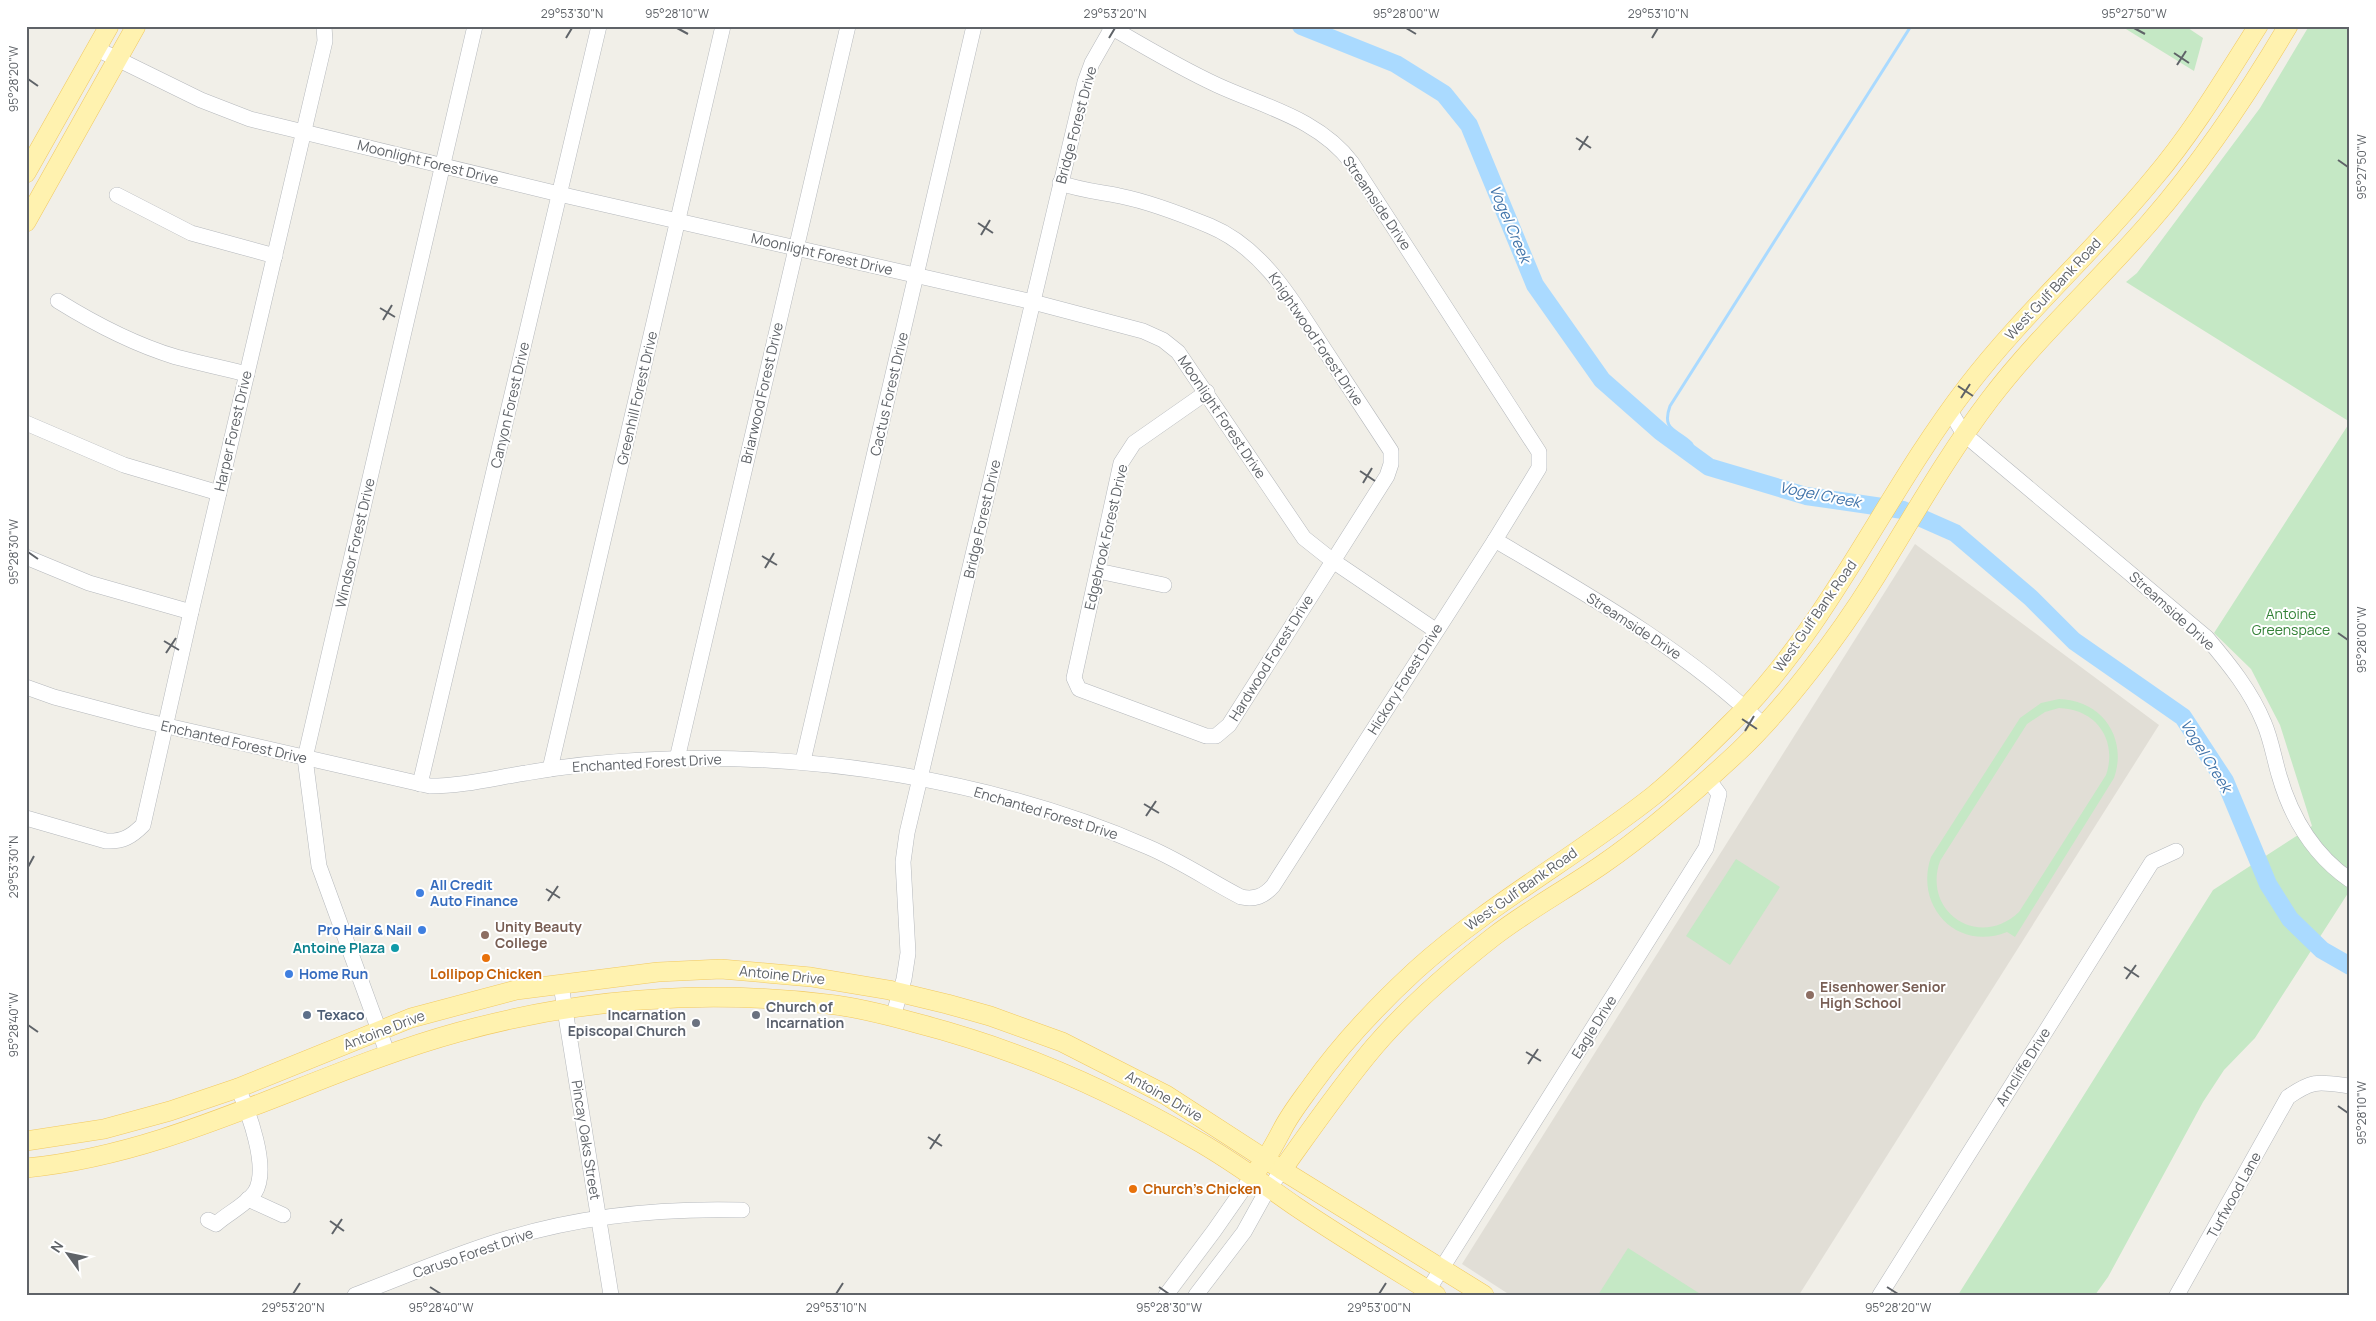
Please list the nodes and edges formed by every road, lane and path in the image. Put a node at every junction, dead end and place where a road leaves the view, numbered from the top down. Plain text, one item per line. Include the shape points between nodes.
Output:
1 (109, 26) edge
2 (136, 26) edge
3 (324, 26) edge
4 (475, 26) edge
5 (599, 26) edge
6 (724, 26) edge
7 (848, 26) edge
8 (974, 26) edge
9 (2258, 26) edge
10 (2288, 26) edge
11 (1111, 27) edge
12 (97, 49) junction
13 (118, 60) junction
14 (2234, 65) junction
15 (2256, 78) junction
16 (302, 132) junction
17 (442, 165) junction
18 (26, 174) edge
19 (1060, 183) junction
20 (559, 194) junction
21 (117, 195) dead end
22 (679, 221) junction
23 (26, 222) edge
24 (796, 248) junction
25 (2088, 252) junction
26 (275, 256) junction
27 (2107, 270) junction
28 (917, 276) junction
29 (58, 301) dead end
30 (1033, 302) junction
31 (247, 374) junction
32 (1207, 392) junction
33 (1950, 411) junction
34 (26, 423) edge
35 (1964, 434) junction
36 (1391, 451) joint
37 (1540, 452) joint
38 (219, 493) junction
39 (1495, 540) junction
40 (26, 557) edge
41 (1855, 558) junction
42 (1333, 561) junction
43 (1098, 571) junction
44 (1877, 574) junction
45 (1164, 585) dead end
46 (190, 612) junction
47 (1435, 630) junction
48 (26, 687) edge
49 (1079, 689) joint
50 (1745, 708) junction
51 (1763, 725) junction
52 (165, 726) junction
53 (305, 758) junction
54 (677, 759) junction
55 (803, 761) junction
56 (550, 769) junction
57 (1708, 779) junction
58 (920, 780) junction
59 (420, 784) junction
60 (1630, 813) junction
61 (26, 818) edge
62 (1643, 834) junction
63 (2176, 851) dead end
64 (2350, 880) edge
65 (1257, 898) joint
66 (561, 985) junction
67 (900, 993) junction
68 (566, 1008) junction
69 (893, 1017) junction
70 (1360, 1026) junction
71 (379, 1032) junction
72 (1376, 1045) junction
73 (388, 1054) junction
74 (1312, 1084) junction
75 (2350, 1086) edge
76 (238, 1088) junction
77 (1332, 1100) junction
78 (247, 1110) junction
79 (105, 1128) junction
80 (26, 1141) edge
81 (108, 1154) junction
82 (1266, 1160) junction
83 (26, 1168) edge
84 (1282, 1170) junction
85 (1253, 1175) junction
86 (1270, 1187) junction
87 (248, 1199) junction
88 (742, 1210) dead end
89 (283, 1216) dead end
90 (598, 1217) junction
91 (208, 1220) dead end
92 (1442, 1268) junction
93 (1430, 1293) edge
94 (355, 1295) edge
95 (611, 1295) edge
96 (1166, 1295) edge
97 (1196, 1295) edge
98 (1484, 1295) edge
99 (1880, 1295) edge
100 (2177, 1295) edge

1 - 12 main road
2 - 13 main road
3 - 16 street, Harper Forest Drive via 325,41
4 - 17 street, Windsor Forest Drive
5 - 20 street, Canyon Forest Drive
6 - 22 street, Greenhill Forest Drive
7 - 24 street, Briarwood Forest Drive
8 - 28 street, Cactus Forest Drive
9 - 14 main road, West Gulf Bank Road
10 - 15 main road, West Gulf Bank Road
11 - 19 street, Bridge Forest Drive via 1085,82
11 - 37 street, Streamside Drive via 1190,72 1303,122 1335,143 1352,163
12 - 13 street, Moonlight Forest Drive
12 - 18 main road
13 - 16 street, Moonlight Forest Drive via 230,112
13 - 23 main road
14 - 15 main road
14 - 25 main road, West Gulf Bank Road via 2155,178
15 - 27 main road, West Gulf Bank Road via 2199,162
16 - 17 street, Moonlight Forest Drive
16 - 26 street, Harper Forest Drive
17 - 20 street, Moonlight Forest Drive
17 - 53 street, Windsor Forest Drive
19 - 30 street, Bridge Forest Drive
19 - 36 street, Knightwood Forest Drive via 1172,211 1212,227 1248,250 1288,293
20 - 22 street, Moonlight Forest Drive
20 - 59 street, Canyon Forest Drive
21 - 26 street via 191,233
22 - 24 street, Moonlight Forest Drive
22 - 56 street, Greenhill Forest Drive
24 - 28 street, Moonlight Forest Drive
24 - 54 street, Briarwood Forest Drive
25 - 27 main road
25 - 33 main road, West Gulf Bank Road via 2006,340
26 - 31 street, Harper Forest Drive
27 - 35 main road, West Gulf Bank Road via 2032,349
28 - 30 street, Moonlight Forest Drive
28 - 55 street, Cactus Forest Drive
29 - 31 street via 135,342
30 - 32 street, Moonlight Forest Drive via 1144,331 1158,338 1178,352
30 - 58 street, Bridge Forest Drive
31 - 38 street, Harper Forest Drive
32 - 42 street, Moonlight Forest Drive via 1304,538
32 - 43 street, Edgebrook Forest Drive via 1134,442 1127,452 1121,463
33 - 35 street, Streamside Drive
33 - 41 main road, West Gulf Bank Road
34 - 38 street via 124,465
35 - 44 main road, West Gulf Bank Road
35 - 64 street, Streamside Drive via 2207,638 2238,676 2264,723 2279,778 2305,834 2330,866
36 - 42 street, Hardwood Forest Drive via 1387,476
37 - 39 street, Hickory Forest Drive via 1539,468
38 - 46 street, Harper Forest Drive
39 - 47 street, Hickory Forest Drive
39 - 50 street, Streamside Drive via 1598,601 1698,668
40 - 46 street via 89,583
41 - 44 main road
41 - 50 main road, West Gulf Bank Road via 1793,652
42 - 47 street, Moonlight Forest Drive
42 - 49 street, Hardwood Forest Drive via 1229,725 1216,736 1199,735
43 - 45 street
43 - 49 street, Edgebrook Forest Drive via 1074,678
44 - 51 main road, West Gulf Bank Road via 1806,673
46 - 52 street, Harper Forest Drive
47 - 65 street, Hickory Forest Drive via 1273,886
48 - 52 street, Enchanted Forest Drive via 95,709
50 - 51 street, Streamside Drive
50 - 60 main road, West Gulf Bank Road via 1691,762
51 - 57 main road, West Gulf Bank Road
52 - 53 street, Enchanted Forest Drive
52 - 61 street, Harper Forest Drive via 143,825 135,833 120,842 106,841
53 - 59 street, Enchanted Forest Drive
53 - 71 street, Windsor Forest Drive via 319,866
54 - 55 street, Enchanted Forest Drive
54 - 56 street, Enchanted Forest Drive
55 - 58 street, Enchanted Forest Drive
56 - 59 street, Enchanted Forest Drive via 447,786
57 - 62 main road, West Gulf Bank Road
57 - 92 street, Eagle Drive via 1719,794 1706,848
58 - 65 street, Enchanted Forest Drive via 1024,803 1109,831 1188,866 1241,897
58 - 67 street, Bridge Forest Drive via 904,858 909,932
60 - 62 main road
60 - 70 main road, West Gulf Bank Road via 1449,941
62 - 72 main road, West Gulf Bank Road via 1605,863 1495,935 1426,994
63 - 99 street, Arncliffe Drive via 2152,862
66 - 67 main road, Antoine Drive via 658,972 721,969 811,977
66 - 68 street, Pincay Oaks Street
66 - 71 main road, Antoine Drive via 516,990 460,1004 411,1018
67 - 69 street, Bridge Forest Drive
67 - 82 main road, Antoine Drive via 990,1016 1062,1042 1166,1094
68 - 69 main road, Antoine Drive via 673,997 738,997 829,1004
68 - 73 main road, Antoine Drive via 459,1032
68 - 90 street, Pincay Oaks Street
69 - 85 main road, Antoine Drive via 962,1034 1086,1082 1193,1138
70 - 72 main road
70 - 74 main road, West Gulf Bank Road
71 - 73 street, Windsor Forest Drive
71 - 76 main road, Antoine Drive
72 - 77 main road, West Gulf Bank Road
73 - 78 main road, Antoine Drive
74 - 77 main road
74 - 82 main road, West Gulf Bank Road
75 - 100 street, Turfwood Lane via 2310,1083 2291,1095
76 - 78 street
76 - 79 main road, Antoine Drive
77 - 84 main road, West Gulf Bank Road
78 - 81 main road, Antoine Drive
78 - 87 street via 253,1125 259,1175 256,1191
79 - 80 main road, Antoine Drive
79 - 81 main road
81 - 83 main road, Antoine Drive
82 - 84 main road, Antoine Drive
82 - 85 main road, West Gulf Bank Road
84 - 86 street, West Gulf Bank Road
84 - 92 main road, Antoine Drive
85 - 86 main road, Antoine Drive
85 - 96 street, West Gulf Bank Road
86 - 93 main road, Antoine Drive
86 - 97 street, West Gulf Bank Road via 1244,1232
87 - 89 street
87 - 91 street via 216,1224
88 - 90 street, Caruso Forest Drive via 690,1209
90 - 94 street, Caruso Forest Drive via 508,1238
90 - 95 street, Pincay Oaks Street
92 - 93 street, Eagle Drive
92 - 98 main road, Antoine Drive

